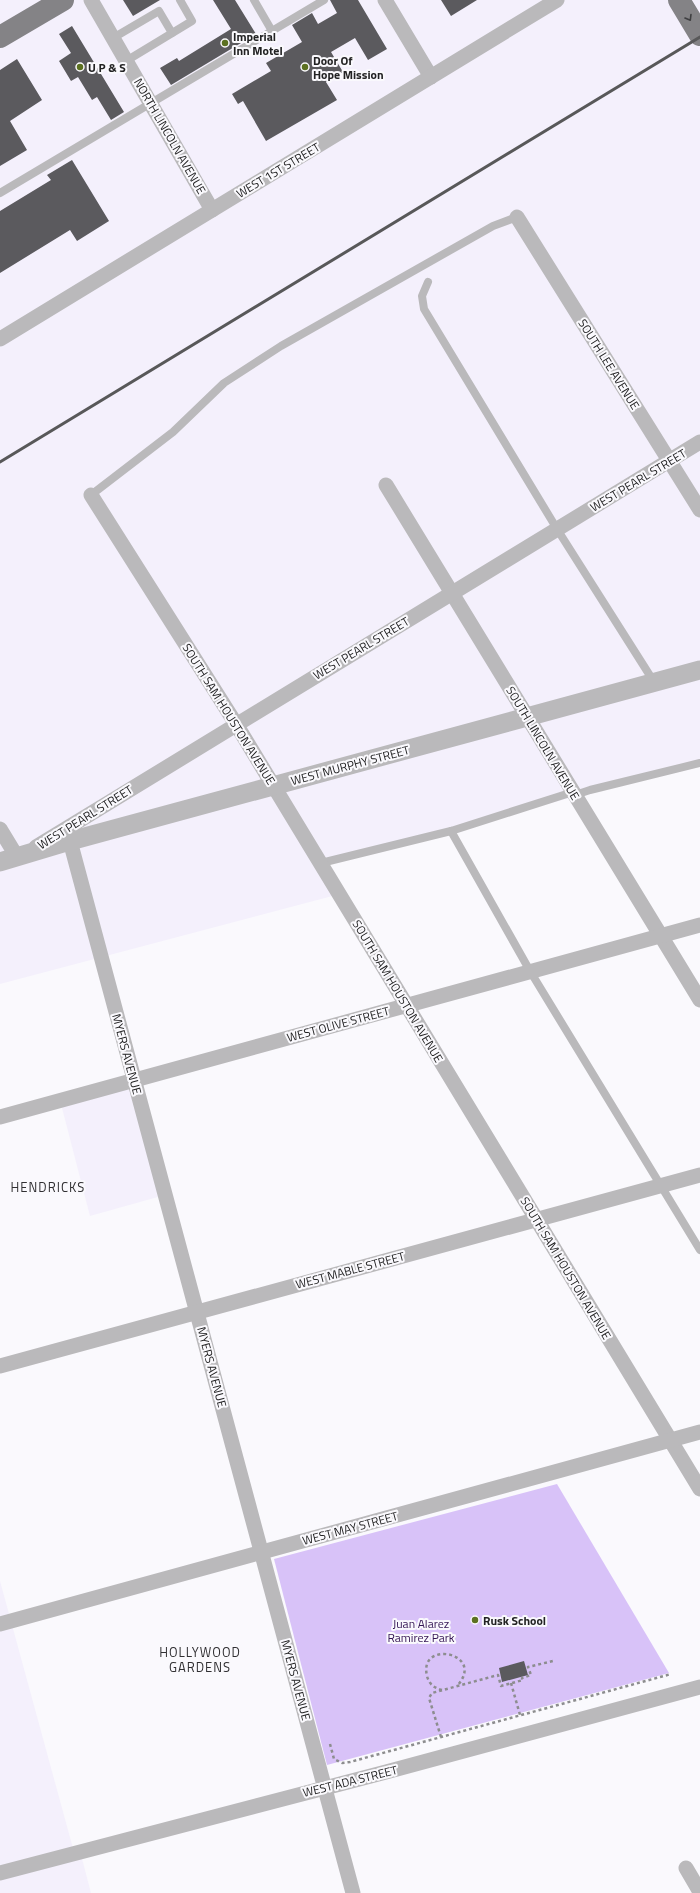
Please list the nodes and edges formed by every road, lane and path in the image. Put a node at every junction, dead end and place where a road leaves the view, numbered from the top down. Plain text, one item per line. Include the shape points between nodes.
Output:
1 (63, 0) edge
2 (91, 0) edge
3 (180, 0) edge
4 (254, 0) edge
5 (324, 0) edge
6 (385, 0) edge
7 (557, 0) edge
8 (679, 0) edge
9 (272, 31) junction
10 (172, 33) junction
11 (700, 35) edge
12 (0, 37) edge
13 (113, 38) junction
14 (126, 61) junction
15 (431, 77) junction
16 (151, 104) junction
17 (0, 193) edge
18 (212, 210) junction
19 (517, 218) joint
20 (428, 282) dead end
21 (0, 339) edge
22 (700, 442) edge
23 (670, 460) junction
24 (386, 485) dead end
25 (91, 495) joint
26 (700, 510) edge
27 (557, 529) junction
28 (452, 593) junction
29 (700, 670) edge
30 (654, 683) junction
31 (528, 717) junction
32 (236, 724) junction
33 (700, 763) edge
34 (274, 786) junction
35 (574, 793) junction
36 (0, 829) edge
37 (451, 831) junction
38 (70, 841) junction
39 (13, 858) edge
40 (321, 863) junction
41 (700, 925) edge
42 (660, 936) junction
43 (530, 971) junction
44 (700, 1000) edge
45 (407, 1005) junction
46 (134, 1080) junction
47 (0, 1117) edge
48 (700, 1175) edge
49 (661, 1186) junction
50 (537, 1220) junction
51 (700, 1250) edge
52 (197, 1312) junction
53 (0, 1366) edge
54 (700, 1432) edge
55 (670, 1440) junction
56 (700, 1490) edge
57 (261, 1552) junction
58 (0, 1624) edge
59 (553, 1660) dead end
60 (671, 1674) dead end
61 (512, 1683) junction
62 (457, 1687) junction
63 (700, 1687) edge
64 (442, 1690) junction
65 (520, 1715) junction
66 (328, 1736) dead end
67 (441, 1737) junction
68 (325, 1787) junction
69 (686, 1868) dead end
70 (0, 1873) edge
71 (700, 1892) edge
72 (353, 1893) edge

1 - 12 main road
2 - 13 street, NORTH LINCOLN AVENUE
3 - 10 lane via 192,21
4 - 9 lane
5 - 9 lane
6 - 15 street
7 - 15 street, WEST 1ST STREET
8 -> 11 main road
9 - 16 lane
10 - 13 lane via 159,11
10 - 14 lane
13 - 14 street, NORTH LINCOLN AVENUE
14 - 16 street, NORTH LINCOLN AVENUE
15 - 18 street, WEST 1ST STREET
16 - 17 lane
16 - 18 street, NORTH LINCOLN AVENUE
18 - 21 street, WEST 1ST STREET
19 - 23 street, SOUTH LEE AVENUE
19 - 25 lane via 493,226 274,350 224,383 173,432
20 - 27 lane via 422,296 424,309
22 - 23 street, WEST PEARL STREET
23 - 26 street, SOUTH LEE AVENUE
23 - 27 street, WEST PEARL STREET
24 - 28 street, SOUTH LINCOLN AVENUE
25 - 32 street, SOUTH SAM HOUSTON AVENUE
27 - 28 street, WEST PEARL STREET
27 - 30 lane
28 - 31 street, SOUTH LINCOLN AVENUE
28 - 32 street, WEST PEARL STREET
29 - 30 street, WEST MURPHY STREET
30 - 31 street, WEST MURPHY STREET
31 - 34 street, WEST MURPHY STREET
31 - 35 street, SOUTH LINCOLN AVENUE
32 - 34 street, SOUTH SAM HOUSTON AVENUE
32 - 39 street, WEST PEARL STREET
33 - 35 lane
34 - 38 street, WEST MURPHY STREET
34 - 40 street, SOUTH SAM HOUSTON AVENUE
35 - 37 lane
35 - 42 street, SOUTH LINCOLN AVENUE
36 - 39 street
37 - 40 lane
37 - 43 lane
38 - 39 street, WEST MURPHY STREET
38 - 46 street, MYERS AVENUE
40 - 45 street, SOUTH SAM HOUSTON AVENUE
41 - 42 street, WEST OLIVE STREET
42 - 43 street, WEST OLIVE STREET
42 - 44 street, SOUTH LINCOLN AVENUE
43 - 45 street, WEST OLIVE STREET
43 - 49 lane
45 - 46 street, WEST OLIVE STREET
45 - 50 street, SOUTH SAM HOUSTON AVENUE
46 - 47 street, WEST OLIVE STREET
46 - 52 street, MYERS AVENUE
48 - 49 street, WEST MABLE STREET
49 - 50 street, WEST MABLE STREET
49 - 51 lane
50 - 52 street, WEST MABLE STREET
50 - 55 street, SOUTH SAM HOUSTON AVENUE
52 - 53 street, WEST MABLE STREET
52 - 57 street, MYERS AVENUE
54 - 55 street, WEST MAY STREET
55 - 56 street, SOUTH SAM HOUSTON AVENUE
55 - 57 street, WEST MAY STREET
57 - 58 street, WEST MAY STREET
57 - 68 street, MYERS AVENUE
59 - 61 path via 528,1667 531,1675
60 - 65 path
61 - 62 path via 501,1686 498,1675
61 - 65 path
62 - 64 path
62 - 64 path via 464,1671 460,1660 450,1654 438,1654 429,1662 426,1674 432,1685
63 - 68 street, WEST ADA STREET
64 - 67 path via 432,1693 429,1698
65 - 67 path
66 - 67 path via 334,1759 342,1763
68 - 70 street, WEST ADA STREET
68 - 72 street, MYERS AVENUE
69 - 71 street

